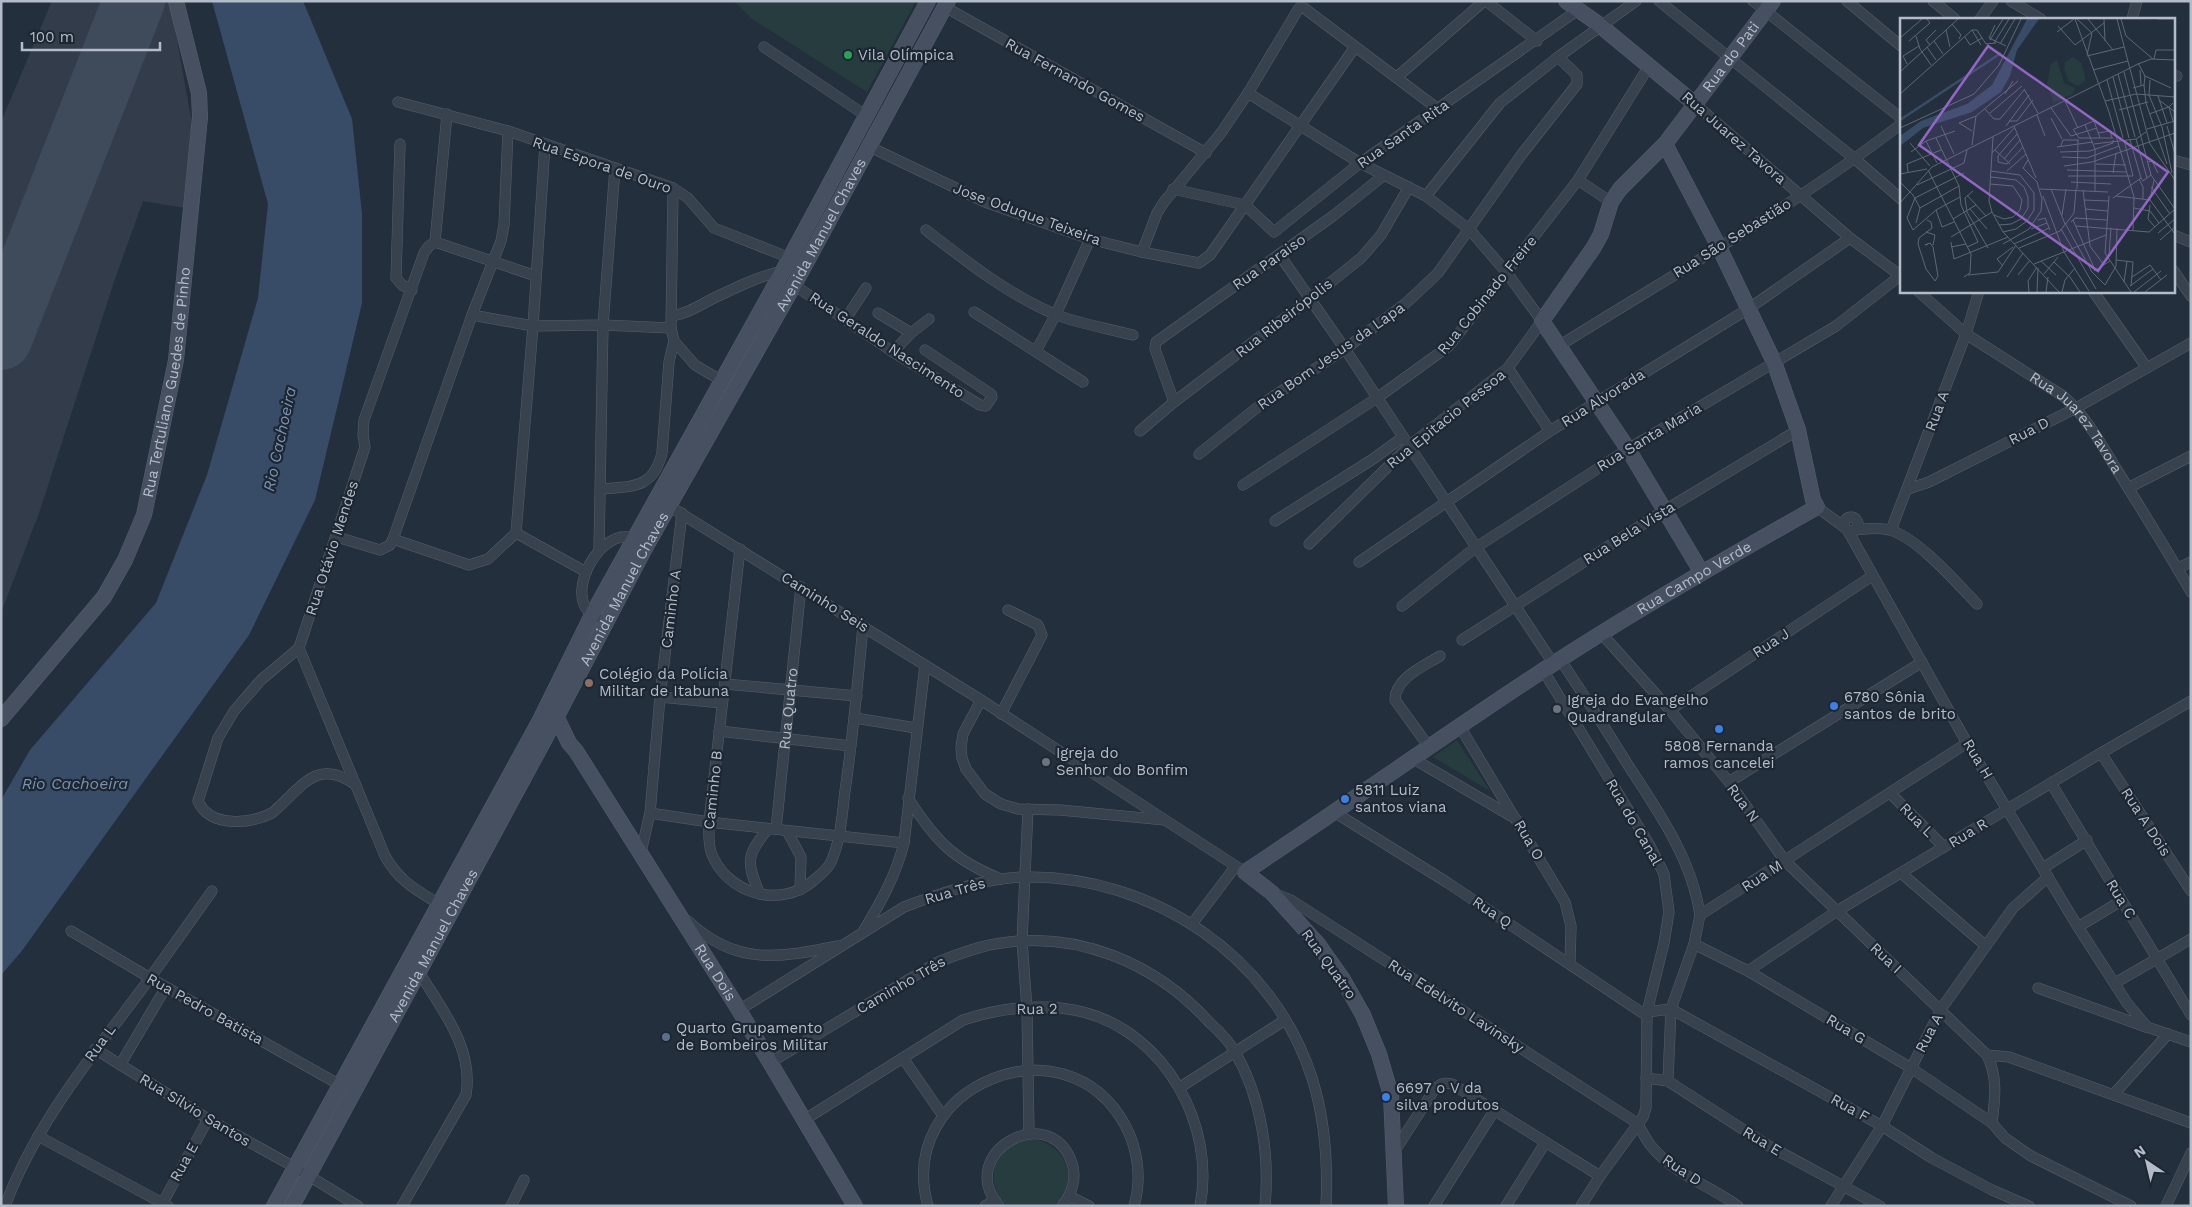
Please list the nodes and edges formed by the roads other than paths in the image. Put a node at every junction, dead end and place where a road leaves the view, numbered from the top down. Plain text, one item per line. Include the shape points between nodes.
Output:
1 (176, 1) edge
2 (928, 1) edge
3 (1485, 1) edge
4 (1566, 1) edge
5 (1636, 1) edge
6 (1658, 1) edge
7 (1753, 1) edge
8 (1847, 1) edge
9 (1933, 1) edge
10 (1993, 1) edge
11 (2011, 1) edge
12 (2137, 1) edge
13 (946, 4) edge
14 (1769, 7) edge
15 (1581, 12) junction
16 (1954, 18) edge
17 (1981, 18) edge
18 (2038, 18) edge
19 (2132, 18) edge
20 (1600, 25) junction
21 (1537, 41) junction
22 (1900, 45) edge
23 (764, 47) dead end
24 (1356, 47) junction
25 (1558, 56) junction
26 (1730, 59) junction
27 (1650, 66) junction
28 (1397, 77) junction
29 (1248, 93) junction
30 (398, 102) dead end
31 (1695, 104) junction
32 (1438, 109) junction
33 (447, 114) junction
34 (865, 115) junction
35 (1900, 117) edge
36 (1900, 125) edge
37 (1300, 126) junction
38 (508, 132) junction
39 (400, 144) dead end
40 (545, 144) junction
41 (1665, 144) junction
42 (868, 146) junction
43 (1206, 153) junction
44 (1855, 159) junction
45 (2174, 160) edge
46 (1364, 165) junction
47 (2191, 165) edge
48 (615, 168) junction
49 (1380, 174) junction
50 (1578, 180) junction
51 (1409, 187) junction
52 (673, 188) junction
53 (1173, 189) junction
54 (1426, 196) junction
55 (1801, 196) junction
56 (1900, 198) edge
57 (1611, 202) junction
58 (1245, 205) junction
59 (926, 230) dead end
60 (1470, 230) junction
61 (2174, 235) edge
62 (1850, 238) junction
63 (1090, 239) junction
64 (435, 242) junction
65 (2191, 242) edge
66 (1719, 247) junction
67 (1142, 252) junction
68 (1279, 254) junction
69 (492, 260) junction
70 (786, 265) junction
71 (2174, 271) edge
72 (1507, 273) junction
73 (1900, 274) edge
74 (536, 276) junction
75 (1900, 276) edge
76 (794, 285) junction
77 (866, 288) dead end
78 (412, 290) junction
79 (1919, 292) edge
80 (1979, 292) edge
81 (2094, 292) edge
82 (2191, 296) edge
83 (1311, 298) junction
84 (1748, 309) junction
85 (974, 312) dead end
86 (878, 313) dead end
87 (1056, 314) junction
88 (472, 315) junction
89 (672, 316) junction
90 (929, 319) dead end
91 (845, 320) junction
92 (1542, 321) junction
93 (603, 325) junction
94 (533, 326) junction
95 (671, 328) junction
96 (911, 333) junction
97 (1966, 334) junction
98 (1132, 335) dead end
99 (674, 341) junction
100 (2191, 343) edge
101 (1559, 346) junction
102 (1345, 349) junction
103 (925, 350) dead end
104 (893, 352) junction
105 (1036, 352) junction
106 (1774, 362) junction
107 (1508, 368) junction
108 (2147, 368) junction
109 (722, 381) junction
110 (1084, 382) dead end
111 (1377, 398) junction
112 (1174, 402) junction
113 (1596, 402) junction
114 (2076, 408) junction
115 (1798, 430) junction
116 (1140, 431) dead end
117 (1550, 431) junction
118 (1406, 442) junction
119 (1628, 449) junction
120 (1198, 454) dead end
121 (2191, 456) edge
122 (1243, 485) dead end
123 (2128, 488) junction
124 (601, 489) junction
125 (1908, 489) junction
126 (1446, 501) junction
127 (1818, 508) junction
128 (676, 510) junction
129 (1665, 510) junction
130 (1275, 521) dead end
131 (1850, 525) junction
132 (1891, 530) junction
133 (516, 533) junction
134 (337, 537) junction
135 (393, 540) junction
136 (638, 544) junction
137 (1309, 544) dead end
138 (1475, 548) junction
139 (740, 549) junction
140 (599, 550) junction
141 (1359, 562) dead end
142 (2191, 562) edge
143 (2178, 568) junction
144 (586, 572) junction
145 (1702, 572) junction
146 (1872, 576) junction
147 (801, 587) junction
148 (2191, 592) edge
149 (1516, 604) junction
150 (1977, 604) dead end
151 (1402, 606) dead end
152 (1008, 610) dead end
153 (592, 615) junction
154 (608, 619) junction
155 (863, 626) junction
156 (1601, 634) junction
157 (1462, 640) dead end
158 (298, 648) junction
159 (1440, 656) dead end
160 (1922, 662) junction
161 (1552, 664) junction
162 (925, 665) junction
163 (724, 684) junction
164 (789, 690) junction
165 (857, 696) junction
166 (660, 698) junction
167 (981, 700) junction
168 (2191, 701) edge
169 (722, 703) junction
170 (1670, 710) junction
171 (1001, 714) junction
172 (557, 718) junction
173 (855, 718) junction
174 (1, 719) edge
175 (539, 722) junction
176 (1459, 725) junction
177 (916, 728) junction
178 (719, 732) junction
179 (548, 735) junction
180 (784, 739) junction
181 (569, 743) junction
182 (1968, 743) junction
183 (852, 746) junction
184 (1429, 746) junction
185 (2101, 752) junction
186 (1412, 758) junction
187 (1729, 782) junction
188 (2051, 783) junction
189 (356, 785) junction
190 (1890, 793) junction
191 (908, 798) junction
192 (2008, 808) junction
193 (1028, 809) junction
194 (1334, 812) junction
195 (650, 813) junction
196 (1517, 819) junction
197 (1165, 820) junction
198 (709, 822) junction
199 (772, 829) junction
200 (787, 831) junction
201 (839, 836) junction
202 (2087, 840) junction
203 (904, 843) junction
204 (1944, 847) junction
205 (641, 852) junction
206 (1785, 861) junction
207 (2043, 868) junction
208 (1240, 869) junction
209 (1901, 872) junction
210 (1025, 876) junction
211 (2048, 877) junction
212 (1001, 879) junction
213 (800, 890) junction
214 (212, 891) dead end
215 (2191, 891) edge
216 (1272, 893) junction
217 (760, 894) junction
218 (2121, 901) junction
219 (439, 904) junction
220 (677, 911) junction
221 (1837, 911) junction
222 (1700, 915) junction
223 (1192, 924) junction
224 (2078, 927) junction
225 (71, 931) dead end
226 (862, 933) junction
227 (2191, 939) edge
228 (1022, 941) junction
229 (1694, 944) junction
230 (844, 945) junction
231 (1986, 946) junction
232 (2157, 958) junction
233 (1570, 964) junction
234 (1748, 970) junction
235 (419, 972) junction
236 (150, 978) junction
237 (2115, 983) junction
238 (166, 987) junction
239 (2038, 988) dead end
240 (1027, 1009) junction
241 (1671, 1009) junction
242 (739, 1010) junction
243 (1941, 1010) junction
244 (1647, 1014) junction
245 (2191, 1015) edge
246 (1285, 1020) junction
247 (2147, 1027) junction
248 (2168, 1034) junction
249 (2191, 1042) edge
250 (95, 1049) junction
251 (1235, 1051) junction
252 (1987, 1055) junction
253 (903, 1058) junction
254 (771, 1062) junction
255 (120, 1065) junction
256 (1911, 1068) junction
257 (1027, 1070) junction
258 (1646, 1078) junction
259 (1668, 1081) junction
260 (340, 1085) junction
261 (1179, 1088) junction
262 (2113, 1095) junction
263 (1494, 1111) junction
264 (943, 1116) junction
265 (208, 1119) junction
266 (804, 1120) junction
267 (1992, 1123) junction
268 (1637, 1124) junction
269 (2191, 1124) edge
270 (1882, 1126) junction
271 (1029, 1134) junction
272 (38, 1136) junction
273 (1545, 1143) junction
274 (1394, 1152) junction
275 (2191, 1153) edge
276 (302, 1172) junction
277 (1600, 1176) junction
278 (524, 1180) dead end
279 (1844, 1186) junction
280 (1069, 1196) junction
281 (997, 1203) edge
282 (164, 1205) edge
283 (5, 1206) edge
284 (274, 1206) edge
285 (292, 1206) edge
286 (358, 1206) edge
287 (402, 1206) edge
288 (511, 1206) edge
289 (855, 1206) edge
290 (928, 1206) edge
291 (985, 1206) edge
292 (1062, 1206) edge
293 (1089, 1206) edge
294 (1134, 1206) edge
295 (1200, 1206) edge
296 (1265, 1206) edge
297 (1326, 1206) edge
298 (1396, 1206) edge
299 (1434, 1206) edge
300 (1506, 1206) edge
301 (1582, 1206) edge
302 (1738, 1206) edge
303 (1831, 1206) edge
304 (1880, 1206) edge
305 (2029, 1206) edge
306 (2131, 1206) edge
307 (2166, 1206) edge

1 - 174 street, Rua Tertuliano Guedes de Pinho via 199,93 199,126 176,360 154,477 144,516 104,597
2 - 34 street, Avenida Manuel Chaves
3 - 21 street
3 - 28 street
4 - 15 street, Rua Juarez Tavora
5 - 20 street
6 - 26 street
7 - 14 street
8 - 22 street
9 - 16 street
10 - 17 street
11 - 18 street
12 - 19 street
13 - 42 street, Avenida Manuel Chaves
13 - 43 street, Rua Fernando Gomes
14 - 26 street, Rua do Pati
14 - 35 street
15 - 20 street, Rua Juarez Tavora
15 - 21 street, Rua Santa Rita
20 - 25 street
20 - 27 street, Rua Juarez Tavora
21 - 32 street, Rua Santa Rita
23 - 34 street
24 - 28 street
24 - 29 street via 1304,8 1299,8
24 - 37 street
25 - 54 street via 1500,103
25 - 60 street, Rua Bom Jesus da Lapa via 1578,75 1579,81 1522,154
26 - 31 street, Rua do Pati
26 - 44 street
27 - 31 street, Rua Juarez Tavora
27 - 50 street, Rua Cobinado Freire
28 - 32 street
29 - 37 street
29 - 43 street
30 - 33 street, Rua Espora de Ouro
31 - 41 street, Rua do Pati
31 - 55 street, Rua Juarez Tavora
32 - 46 street, Rua Santa Rita
33 - 38 street, Rua Espora de Ouro
33 - 64 street
34 - 70 street, Avenida Manuel Chaves
36 - 44 street, Rua São Sebastião
37 - 46 street
37 - 58 street
38 - 40 street, Rua Espora de Ouro
38 - 69 street via 504,226
39 - 78 street via 396,278
40 - 48 street, Rua Espora de Ouro
40 - 74 street
41 - 57 street, Rua do Pati
41 - 66 street
42 - 63 street, Jose Oduque Teixeira via 985,202
42 - 76 street, Avenida Manuel Chaves
43 - 53 street
44 - 55 street, Rua São Sebastião
44 - 56 street
45 - 47 street
46 - 49 street
46 - 58 street, Rua Santa Rita via 1274,232
48 - 52 street, Rua Espora de Ouro
48 - 93 street
49 - 51 street
49 - 68 street, Rua Paraiso via 1334,216
50 - 57 street
50 - 72 street, Rua Cobinado Freire
51 - 54 street
51 - 83 street, Rua Ribeirópolis via 1370,248
52 - 70 street, Rua Espora de Ouro via 688,198 714,228
52 - 89 street
53 - 58 street
53 - 67 street via 1157,213
54 - 60 street
55 - 62 street, Rua Juarez Tavora
55 - 66 street, Rua São Sebastião
57 - 92 street, Rua Epitacio Pessoa via 1594,246
58 - 67 street, Jose Oduque Teixeira via 1210,255 1200,263
59 - 87 street via 985,276
60 - 72 street
60 - 102 street, Rua Bom Jesus da Lapa via 1438,273 1405,304
61 - 65 street
62 - 73 street, Rua Juarez Tavora
62 - 84 street, Rua Alvorada
63 - 67 street, Jose Oduque Teixeira
63 - 87 street
64 - 69 street
64 - 78 street, Rua Otávio Mendes via 426,250
66 - 84 street
66 - 101 street, Rua São Sebastião
68 - 83 street
68 - 112 street, Rua Paraiso via 1158,340 1155,347
69 - 74 street
69 - 88 street
70 - 89 street via 688,313
70 - 109 street, Avenida Manuel Chaves
71 - 82 street
72 - 92 street
72 - 111 street, Rua Cobinado Freire via 1437,357
74 - 94 street
75 - 106 street, Rua Santa Maria via 1848,318
76 - 91 street, Rua Geraldo Nascimento
76 - 128 street, Avenida Manuel Chaves
77 - 91 street
78 - 134 street, Rua Otávio Mendes via 364,420 365,447
79 - 97 street, Rua Juarez Tavora
80 - 97 street, Rua A
81 - 108 street
83 - 102 street
83 - 112 street, Rua Ribeirópolis
84 - 106 street
84 - 113 street, Rua Alvorada
85 - 105 street
86 - 96 street
87 - 98 street
87 - 105 street
88 - 94 street
88 - 135 street
89 - 95 street
90 - 96 street
91 - 104 street, Rua Geraldo Nascimento
92 - 101 street
92 - 107 street, Rua Epitacio Pessoa
93 - 94 street
93 - 95 street
93 - 124 street
94 - 133 street
95 - 99 street
96 - 104 street
97 - 114 street, Rua Juarez Tavora via 2063,396
97 - 125 street, Rua A
99 - 109 street via 695,364
99 - 124 street via 659,465 652,476 636,486
100 - 108 street, Rua D
101 - 113 street
102 - 111 street
102 - 120 street, Rua Bom Jesus da Lapa via 1259,406
103 - 104 street, Rua Geraldo Nascimento via 991,394 989,403 980,405
105 - 110 street
106 - 115 street
106 - 119 street, Rua Santa Maria
107 - 117 street
107 - 118 street, Rua Epitacio Pessoa
108 - 114 street, Rua D
109 - 136 street, Avenida Manuel Chaves
111 - 118 street
111 - 122 street, Rua Cobinado Freire
112 - 116 street, Rua Ribeirópolis
113 - 117 street, Rua Alvorada
113 - 119 street
114 - 123 street, Rua Juarez Tavora
114 - 125 street, Rua D via 1929,482
115 - 127 street via 1813,500
115 - 129 street, Rua Bela Vista
117 - 126 street, Rua Alvorada
118 - 126 street
118 - 130 street
118 - 137 street, Rua Epitacio Pessoa
119 - 129 street
119 - 138 street, Rua Santa Maria
121 - 123 street
123 - 143 street, Rua Juarez Tavora
124 - 140 street
125 - 132 street, Rua A
126 - 138 street
126 - 141 street, Rua Alvorada
127 - 131 street
127 - 145 street, Rua Campo Verde
128 - 136 street, Avenida Manuel Chaves
128 - 139 street, Caminho Seis
128 - 166 street, Caminho A
129 - 145 street
129 - 149 street, Rua Bela Vista
131 - 132 street
131 - 146 street, Rua H
132 - 150 street via 1928,555
133 - 135 street via 488,560 469,565
133 - 144 street
134 - 135 street via 380,550
134 - 158 street, Rua Otávio Mendes
136 - 140 street via 625,537 615,539
136 - 153 street, Avenida Manuel Chaves
136 - 154 street, Avenida Manuel Chaves
138 - 149 street
138 - 151 street, Rua Santa Maria
139 - 147 street, Caminho Seis
139 - 163 street, Caminho B
140 - 144 street
142 - 143 street
143 - 148 street, Rua Juarez Tavora
144 - 153 street via 582,597
145 - 156 street, Rua Campo Verde
146 - 160 street, Rua H
146 - 170 street, Rua J
147 - 155 street, Caminho Seis
147 - 164 street, Rua Quatro
149 - 157 street, Rua Bela Vista
149 - 161 street
152 - 171 street via 1038,626 1042,635
153 - 154 street
153 - 175 street, Avenida Manuel Chaves
154 - 172 street, Avenida Manuel Chaves
155 - 162 street, Caminho Seis
155 - 165 street, Caminho B
156 - 161 street, Rua Campo Verde
156 - 170 street, Rua N
158 - 189 street
158 - 189 street via 261,680 234,711 218,738 198,801 220,820 243,820 272,813 314,776 332,773 344,776
159 - 184 street via 1407,677 1395,693 1395,700
160 - 182 street, Rua H
160 - 187 street
161 - 176 street, Rua Campo Verde
161 - 222 street, Rua do Canal via 1641,784 1693,879
161 - 244 street, Rua do Canal via 1664,874 1667,926
162 - 167 street, Caminho Seis
162 - 177 street
163 - 164 street
163 - 169 street, Caminho B
164 - 165 street
164 - 180 street, Rua Quatro
165 - 173 street, Caminho B
166 - 169 street
166 - 195 street, Caminho A
167 - 171 street, Caminho Seis
167 - 193 street, Caminho Seis via 963,734 962,758 966,769 985,794 1001,804
168 - 185 street, Rua R
169 - 178 street, Caminho B
170 - 187 street, Rua N
171 - 197 street, Caminho Seis
172 - 179 street, Avenida Manuel Chaves
172 - 181 street, Rua Dois
173 - 177 street
173 - 183 street, Caminho B
175 - 179 street
175 - 219 street, Avenida Manuel Chaves
176 - 184 street, Rua Campo Verde
176 - 196 street, Rua O
177 - 191 street
178 - 180 street
178 - 198 street, Caminho B
179 - 181 street
179 - 235 street, Avenida Manuel Chaves
180 - 183 street
180 - 199 street, Rua Quatro
181 - 205 street, Rua Dois
182 - 190 street, Rua M
182 - 192 street, Rua H
183 - 201 street, Caminho B
184 - 186 street, Rua Campo Verde
185 - 188 street, Rua R
185 - 215 street, Rua A Dois
186 - 194 street, Rua Campo Verde
186 - 196 street
187 - 206 street, Rua N
188 - 192 street, Rua R
188 - 202 street, Rua C
189 - 219 street via 393,871 408,885
190 - 204 street, Rua L
190 - 206 street, Rua M
191 - 203 street
191 - 212 street via 926,825 952,853
192 - 204 street, Rua R
192 - 207 street, Rua H
193 - 197 street, Caminho Seis
193 - 210 street
194 - 208 street, Rua Campo Verde
194 - 233 street, Rua Q
195 - 198 street
195 - 205 street, Caminho A
196 - 233 street, Rua O via 1565,902 1571,926
197 - 208 street, Caminho Seis
198 - 199 street
198 - 217 street, Caminho B via 712,853 722,870 737,885
199 - 200 street
199 - 217 street via 754,847 749,864
200 - 201 street
200 - 213 street via 802,857
201 - 203 street
201 - 213 street, Caminho B via 826,871
202 - 207 street
202 - 218 street, Rua C
203 - 226 street via 887,891
204 - 209 street, Rua R
205 - 220 street, Rua Dois
206 - 221 street, Rua I
206 - 222 street, Rua M
207 - 211 street, Rua H
208 - 216 street, Rua Quatro
208 - 223 street
209 - 221 street, Rua R
209 - 231 street
210 - 212 street, Rua Três
210 - 223 street, Rua Três via 1056,878 1124,891 1158,904
210 - 228 street
211 - 224 street, Rua H
211 - 231 street, Rua A via 2013,908
212 - 226 street, Rua Três via 912,904
213 - 217 street, Caminho B via 777,896
214 - 236 street, Rua L
216 - 268 street, Rua Edelvito Lavinsky via 1291,900
216 - 274 street, Rua Quatro via 1318,944 1363,1015 1391,1095
218 - 224 street
218 - 232 street, Rua C
219 - 260 street, Avenida Manuel Chaves
220 - 230 street via 704,936 742,953 793,955
220 - 242 street, Rua Dois
221 - 234 street, Rua R
221 - 243 street, Rua I
222 - 229 street
223 - 246 street, Rua Três via 1214,940 1264,988
224 - 237 street, Rua H
225 - 236 street, Rua Pedro Batista
226 - 230 street, Rua Três
227 - 232 street
228 - 240 street
228 - 251 street, Caminho Três via 1077,945 1129,961 1176,989
228 - 254 street, Caminho Três via 995,944 938,962
229 - 234 street, Rua G
229 - 241 street
230 - 242 street, Rua Três
231 - 243 street, Rua A
232 - 237 street
232 - 245 street, Rua C
233 - 244 street, Rua Q
234 - 256 street, Rua G
235 - 276 street, Avenida Manuel Chaves
235 - 287 street via 459,1041 469,1078 466,1095
236 - 238 street, Rua Pedro Batista
236 - 250 street, Rua L
237 - 247 street
238 - 255 street
238 - 260 street, Rua Pedro Batista
239 - 247 street
240 - 253 street, Rua 2 via 984,1013 963,1020
240 - 257 street
240 - 261 street, Rua 2 via 1043,1007 1084,1012 1120,1029 1152,1053
241 - 244 street
241 - 259 street
241 - 270 street, Rua F
242 - 254 street, Rua Dois
243 - 252 street, Rua I
243 - 256 street, Rua A
244 - 258 street, Rua do Canal
246 - 251 street
246 - 297 street, Rua Três via 1312,1078 1320,1111 1325,1146
247 - 248 street
248 - 249 street
248 - 262 street
250 - 255 street, Rua Silvio Santos
250 - 272 street, Rua L
251 - 261 street
251 - 296 street, Caminho Três via 1262,1124 1267,1169
252 - 262 street via 2009,1058
252 - 267 street via 1996,1089
253 - 264 street
253 - 266 street, Rua 2
254 - 266 street, Rua Dois
255 - 265 street, Rua Silvio Santos
256 - 267 street, Rua G
256 - 270 street, Rua A
257 - 264 street via 1002,1074 980,1083 959,1098
257 - 271 street
257 - 294 street via 1052,1072 1075,1079 1114,1109 1136,1153 1138,1177
258 - 259 street, Rua E
258 - 268 street, Rua do Canal via 1646,1108
259 - 279 street, Rua E via 1769,1146
260 - 276 street, Avenida Manuel Chaves
261 - 295 street, Rua 2 via 1199,1138 1203,1178
262 - 269 street
263 - 273 street
263 - 274 street via 1452,1084 1440,1084
263 - 299 street
264 - 290 street via 931,1138 925,1162 924,1187
265 - 276 street, Rua Silvio Santos
265 - 282 street, Rua E
266 - 289 street, Rua Dois
267 - 306 street via 2005,1138 2031,1156
268 - 277 street, Rua do Canal
268 - 302 street, Rua D via 1650,1145 1674,1167
270 - 279 street, Rua A
270 - 305 street, Rua F via 1932,1158
271 - 280 street via 1049,1137 1067,1153 1074,1177
271 - 281 street via 1006,1142 993,1157 988,1181
272 - 282 street
272 - 283 street, Rua L
273 - 277 street
273 - 300 street
274 - 298 street, Rua Quatro
275 - 307 street
276 - 284 street, Avenida Manuel Chaves
276 - 285 street, Avenida Manuel Chaves
276 - 286 street, Rua Silvio Santos
277 - 301 street, Rua do Canal
278 - 288 street
279 - 303 street, Rua A
279 - 304 street, Rua E
280 - 292 street
280 - 293 street
281 - 291 street

